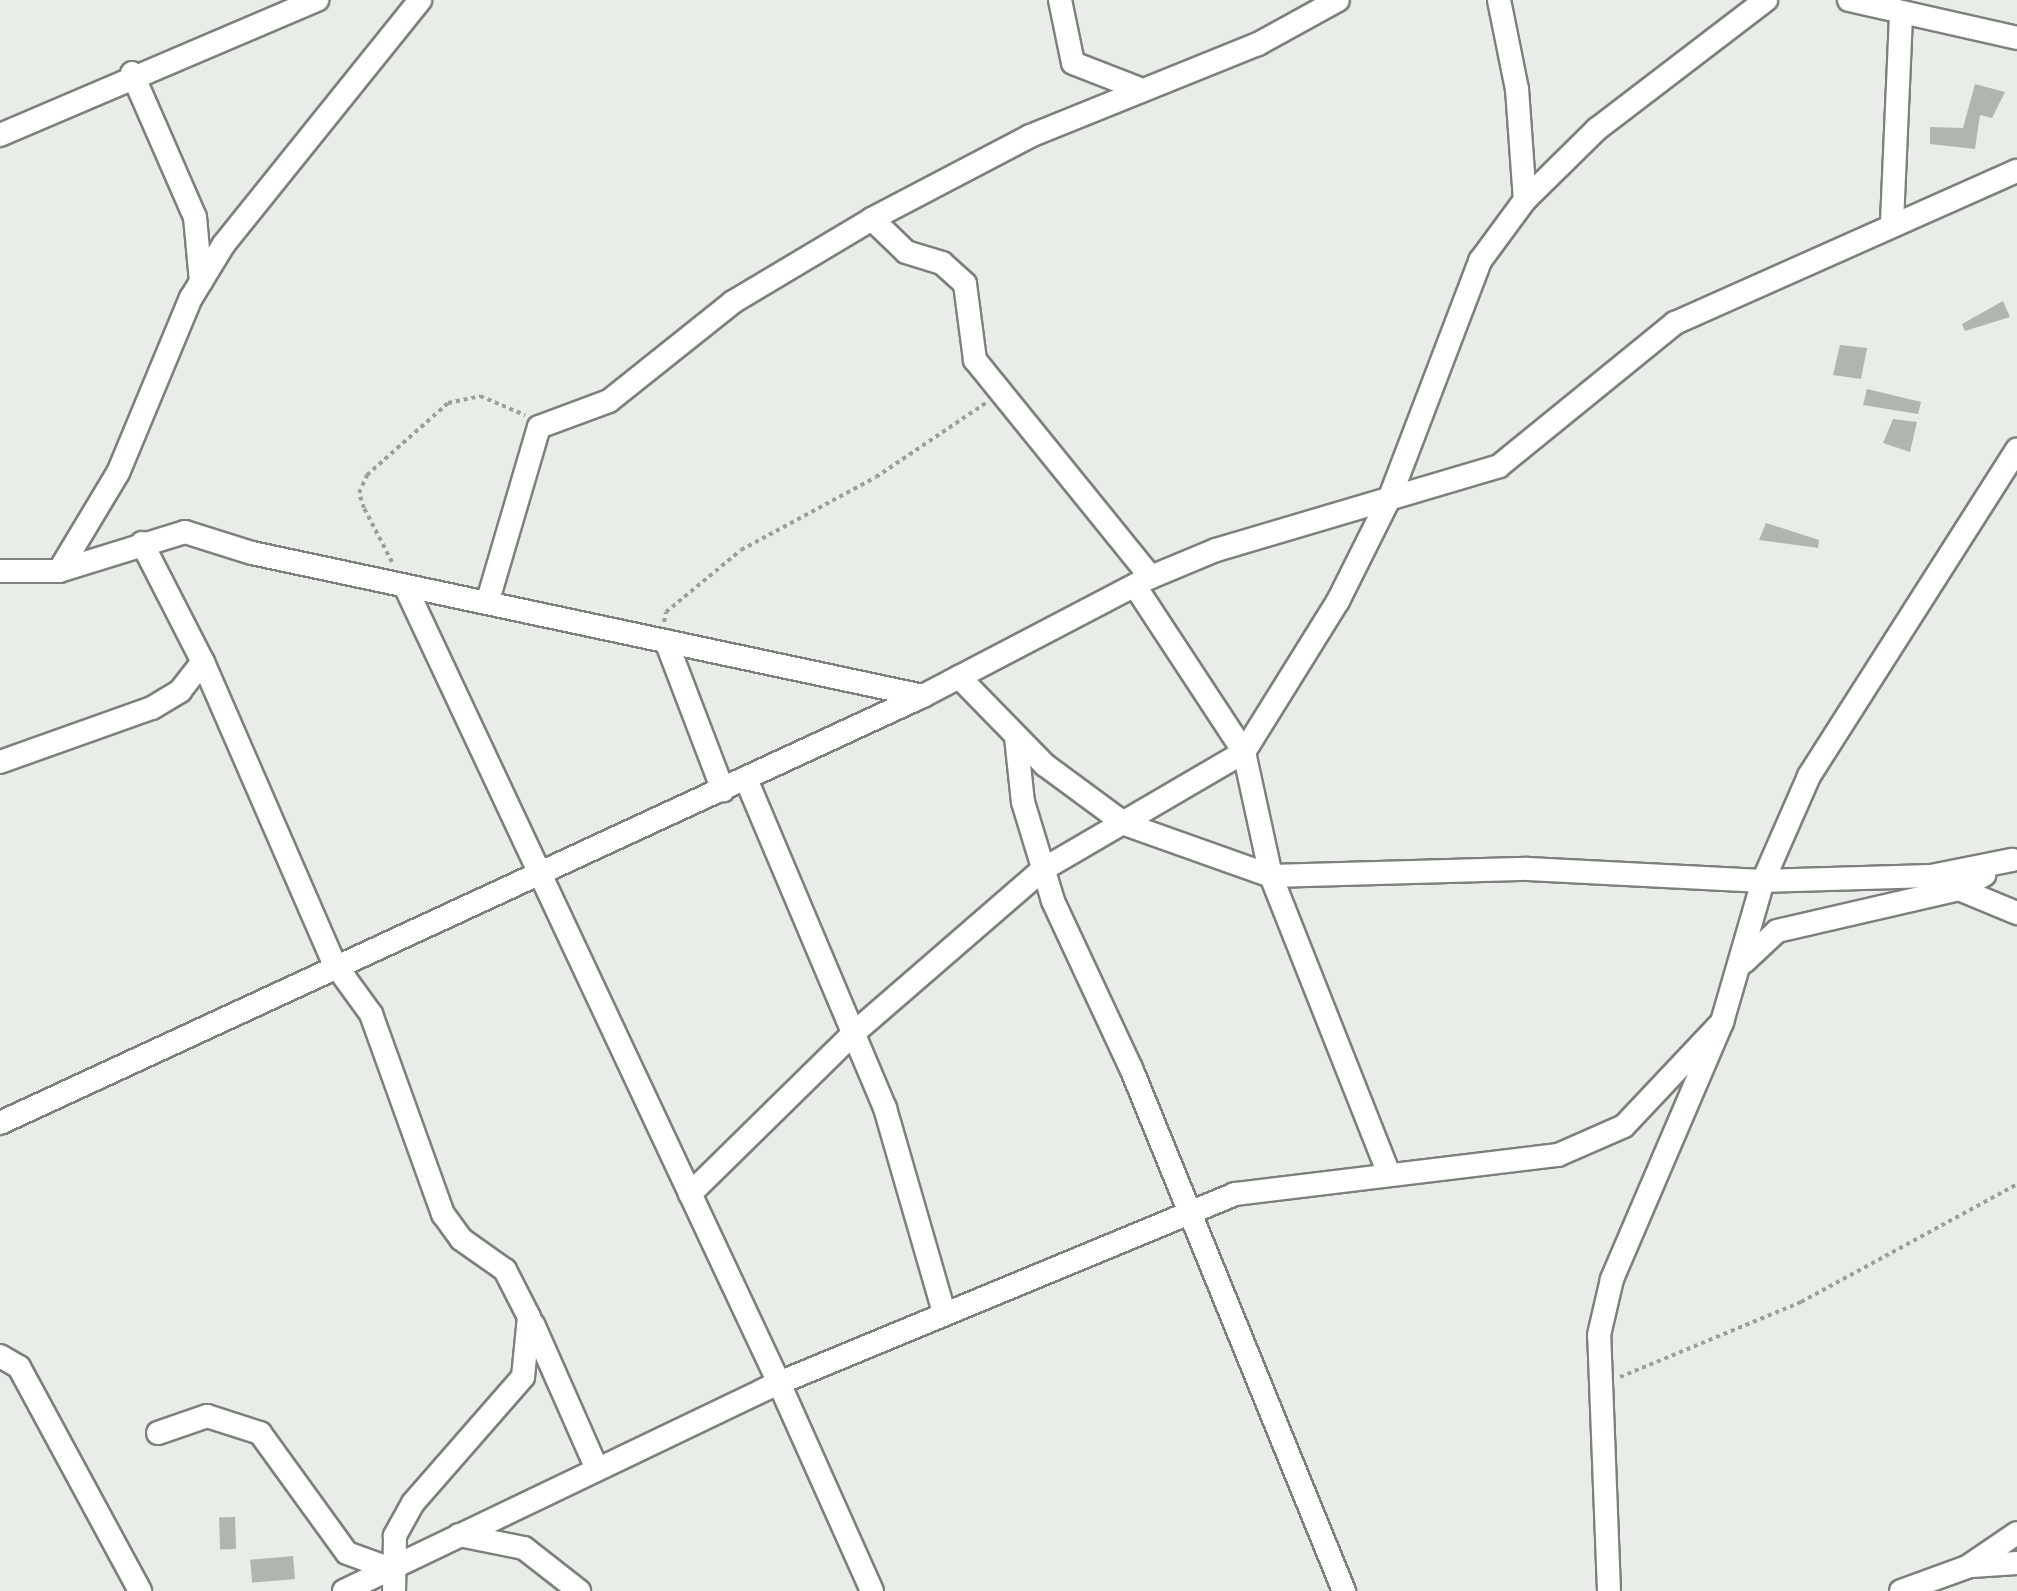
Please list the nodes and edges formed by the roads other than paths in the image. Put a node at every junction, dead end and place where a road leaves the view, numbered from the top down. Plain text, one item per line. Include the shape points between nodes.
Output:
1 (317, 0) edge
2 (420, 0) edge
3 (1060, 0) edge
4 (1338, 0) edge
5 (1499, 0) edge
6 (1766, 0) edge
7 (1849, 0) edge
8 (276, 10) edge
9 (1901, 13) junction
10 (2017, 38) edge
11 (132, 73) junction
12 (1137, 88) junction
13 (0, 135) edge
14 (2017, 171) edge
15 (1525, 200) junction
16 (872, 219) junction
17 (1892, 222) junction
18 (201, 282) junction
19 (2016, 454) edge
20 (1390, 497) junction
21 (142, 543) junction
22 (0, 571) edge
23 (59, 571) junction
24 (1143, 581) junction
25 (405, 586) junction
26 (488, 600) junction
27 (666, 641) junction
28 (203, 662) junction
29 (959, 677) junction
30 (923, 696) junction
31 (1016, 737) junction
32 (1244, 752) junction
33 (0, 762) edge
34 (746, 779) junction
35 (723, 790) junction
36 (1125, 824) junction
37 (2015, 859) edge
38 (1042, 870) junction
39 (538, 874) junction
40 (1271, 876) junction
41 (1763, 881) junction
42 (1959, 889) junction
43 (2017, 913) edge
44 (334, 963) junction
45 (1738, 973) junction
46 (1722, 1022) junction
47 (855, 1032) junction
48 (0, 1123) edge
49 (1388, 1171) junction
50 (690, 1194) junction
51 (1192, 1214) junction
52 (944, 1312) junction
53 (529, 1317) junction
54 (0, 1356) edge
55 (779, 1383) junction
56 (158, 1433) dead end
57 (597, 1469) junction
58 (2017, 1533) edge
59 (459, 1535) junction
60 (2017, 1563) edge
61 (1967, 1567) junction
62 (392, 1580) edge
63 (140, 1591) edge
64 (344, 1591) edge
65 (579, 1591) edge
66 (872, 1591) edge
67 (1344, 1591) edge
68 (1609, 1591) edge
69 (1901, 1591) edge

1 - 8 street
2 - 18 street
3 - 12 street via 1073,63
4 - 12 street via 1258,44
5 - 15 street via 1517,89
6 - 15 street via 1597,129
7 - 9 street
8 - 11 street
9 - 10 street
9 - 17 street
11 - 13 street
11 - 18 street via 195,217
12 - 16 street
14 - 17 street
15 - 20 street via 1480,261
16 - 24 street via 906,252 942,263 965,284 975,360
16 - 26 street via 733,302 609,401 539,427
17 - 20 street via 1675,323 1499,466
18 - 23 street via 118,473
19 - 41 street via 1809,776
20 - 24 street
20 - 32 street via 1338,601
21 - 23 street
21 - 25 street via 185,532
21 - 28 street
22 - 23 street
24 - 29 street
24 - 32 street
25 - 26 street
25 - 39 street
26 - 27 street
27 - 30 street
27 - 35 street
28 - 33 street via 180,691 152,708
28 - 44 street
29 - 30 street
29 - 31 street
30 - 34 street
31 - 36 street
31 - 38 street via 1023,802
32 - 36 street
32 - 40 street
34 - 35 street
34 - 47 street
35 - 39 street
36 - 38 street
36 - 40 street
37 - 41 street via 1931,876
37 - 42 street
38 - 47 street
38 - 51 street
39 - 44 street
39 - 50 street
40 - 41 street via 1528,869
40 - 49 street
41 - 45 street
42 - 43 street
42 - 45 street via 1777,931 1748,953
44 - 48 street
44 - 53 street via 371,1014 443,1214 461,1239 505,1270
45 - 46 street
46 - 49 street via 1624,1126 1558,1155
46 - 68 street via 1602,1307 1599,1386
47 - 50 street
47 - 52 street via 885,1108
49 - 51 street via 1277,1183
50 - 55 street
51 - 52 street
51 - 67 street
52 - 55 street
53 - 57 street
53 - 62 street via 523,1377 413,1503 395,1536
54 - 63 street via 19,1367
55 - 57 street
55 - 66 street
56 - 62 street via 207,1416 260,1433 347,1553
57 - 59 street
58 - 61 street
59 - 62 street
59 - 65 street via 524,1548
60 - 61 street
61 - 69 street
62 - 64 street

